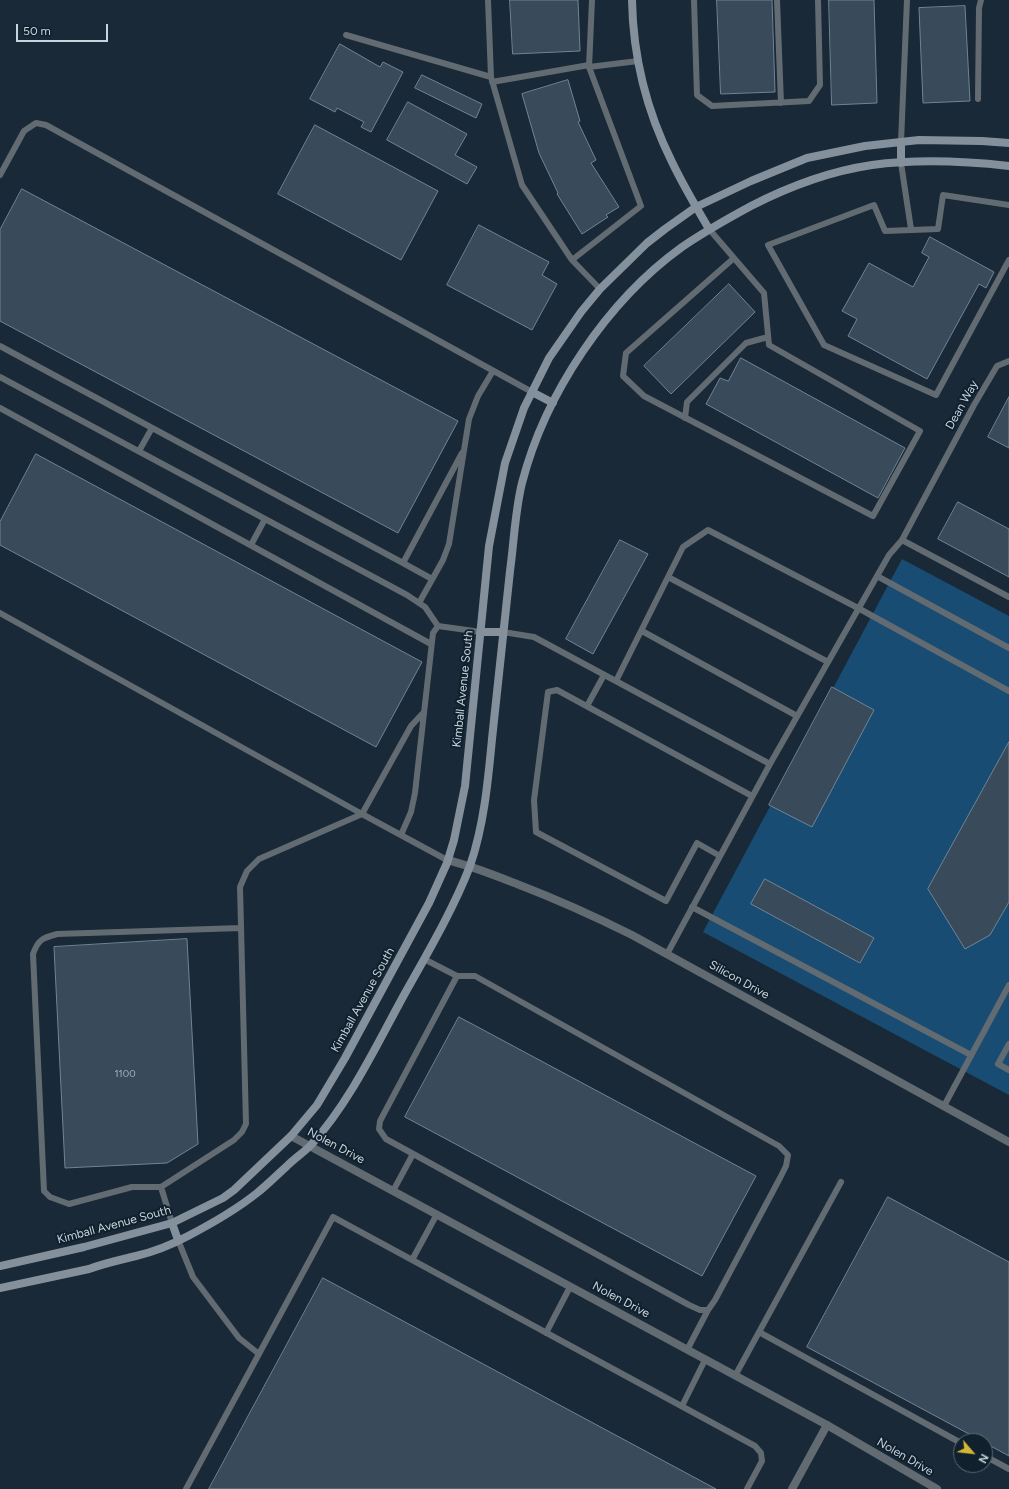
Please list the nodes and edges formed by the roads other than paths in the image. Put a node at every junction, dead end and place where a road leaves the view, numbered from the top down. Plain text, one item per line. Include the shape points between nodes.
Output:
1 (488, 0) edge
2 (592, 0) edge
3 (632, 0) edge
4 (694, 0) edge
5 (777, 0) edge
6 (818, 0) edge
7 (906, 0) edge
8 (981, 0) edge
9 (346, 35) dead end
10 (638, 61) junction
11 (589, 66) junction
12 (492, 79) junction
13 (978, 99) dead end
14 (781, 102) junction
15 (901, 142) junction
16 (1009, 143) edge
17 (901, 163) junction
18 (1009, 166) edge
19 (0, 175) edge
20 (1009, 205) edge
21 (696, 207) junction
22 (709, 229) junction
23 (911, 229) junction
24 (734, 258) junction
25 (572, 260) junction
26 (1009, 260) edge
27 (600, 290) junction
28 (768, 337) junction
29 (0, 346) edge
30 (1009, 361) edge
31 (493, 371) junction
32 (0, 377) edge
33 (532, 392) junction
34 (553, 403) junction
35 (0, 408) edge
36 (685, 418) junction
37 (152, 428) junction
38 (464, 450) junction
39 (139, 451) junction
40 (265, 518) junction
41 (902, 540) junction
42 (251, 545) junction
43 (402, 563) junction
44 (877, 576) junction
45 (668, 577) junction
46 (432, 579) junction
47 (1009, 598) edge
48 (419, 603) junction
49 (858, 608) junction
50 (0, 612) edge
51 (438, 626) junction
52 (642, 631) junction
53 (481, 632) junction
54 (503, 632) junction
55 (431, 644) junction
56 (1009, 648) edge
57 (828, 662) junction
58 (604, 675) junction
59 (616, 681) junction
60 (1009, 692) edge
61 (587, 706) junction
62 (424, 712) junction
63 (797, 716) junction
64 (770, 764) junction
65 (752, 796) junction
66 (362, 814) junction
67 (401, 835) junction
68 (720, 856) junction
69 (447, 860) junction
70 (470, 865) junction
71 (692, 907) junction
72 (241, 928) junction
73 (667, 954) junction
74 (424, 959) junction
75 (457, 976) junction
76 (1009, 986) edge
77 (1007, 995) edge
78 (1009, 1044) edge
79 (972, 1055) junction
80 (1009, 1070) edge
81 (944, 1106) junction
82 (292, 1136) junction
83 (1009, 1142) edge
84 (310, 1146) junction
85 (413, 1154) junction
86 (841, 1182) dead end
87 (161, 1188) junction
88 (393, 1191) junction
89 (437, 1214) junction
90 (172, 1223) junction
91 (178, 1240) junction
92 (412, 1260) junction
93 (0, 1266) edge
94 (570, 1287) junction
95 (0, 1288) edge
96 (708, 1310) junction
97 (759, 1332) junction
98 (546, 1333) junction
99 (687, 1350) junction
100 (259, 1354) junction
101 (705, 1360) junction
102 (735, 1376) junction
103 (682, 1406) junction
104 (826, 1425) junction
105 (953, 1439) edge
106 (993, 1460) edge
107 (1009, 1469) edge
108 (186, 1489) edge
109 (747, 1489) edge
110 (792, 1489) edge
111 (936, 1489) edge

1 - 12 lane
2 - 11 lane
3 - 10 main road via 632,21
4 - 14 lane via 697,95 712,106
5 - 14 lane
6 - 14 lane via 820,85 810,101
7 - 15 lane
8 - 13 lane via 978,8
9 - 12 lane
10 - 11 lane
10 - 21 main road via 658,130
11 - 12 lane
11 - 25 lane via 642,206
12 - 25 lane via 522,185
15 - 16 main road, Kimball Avenue South via 960,140
15 - 17 main road
15 - 21 main road, Kimball Avenue South via 865,146 807,158 751,180
17 - 18 main road via 958,162
17 - 22 main road via 870,166 829,175 790,188
17 - 23 lane
19 - 31 lane via 24,132 36,124 46,125
20 - 23 lane via 943,195 938,229
21 - 22 main road
21 - 27 main road, Kimball Avenue South via 647,243
22 - 24 lane
22 - 34 main road via 656,268 616,307 581,354
23 - 26 lane via 885,231 874,205 768,245 824,345 936,395
24 - 28 lane via 764,292
24 - 36 lane via 626,353 623,376 644,396
25 - 27 lane
27 - 33 main road, Kimball Avenue South via 549,358
28 - 36 lane via 746,343 688,402
28 - 36 lane via 769,345 920,431 874,516
29 - 37 lane
30 - 41 lane, Dean Way via 997,366
31 - 33 lane
31 - 38 lane via 478,396 469,419
32 - 39 lane
33 - 34 main road
33 - 53 main road, Kimball Avenue South via 505,463 489,546
34 - 54 main road via 522,484
35 - 42 lane
37 - 39 lane
37 - 43 lane
38 - 43 lane
38 - 46 lane via 449,544
39 - 40 lane
40 - 42 lane
40 - 48 lane
41 - 44 lane, Dean Way via 889,555
41 - 47 lane
42 - 55 lane
43 - 46 lane
44 - 49 lane, Dean Way
44 - 56 lane
45 - 49 lane via 683,547 708,530
45 - 52 lane
45 - 57 lane
46 - 48 lane
48 - 51 lane via 426,607
49 - 57 lane, Dean Way
49 - 60 lane
50 - 66 lane
51 - 53 lane
51 - 55 lane via 433,633
52 - 59 lane
52 - 63 lane
53 - 54 main road
53 - 69 main road, Kimball Avenue South via 465,786
54 - 58 lane via 534,637
54 - 70 main road via 487,789
55 - 62 lane
57 - 63 lane, Dean Way
58 - 59 lane
58 - 61 lane
59 - 64 lane
61 - 65 lane
61 - 68 lane via 558,690 548,692 534,800 536,832 666,901 697,843
62 - 66 lane via 411,726
62 - 67 lane via 416,793
63 - 64 lane, Dean Way
64 - 65 lane, Dean Way
65 - 68 lane, Dean Way
66 - 67 lane
66 - 72 lane via 259,859 247,871 240,887
67 - 69 lane
68 - 71 lane, Dean Way
69 - 70 street, Silicon Drive
69 - 82 main road, Kimball Avenue South via 429,903 344,1058 317,1104
70 - 73 street, Silicon Drive via 591,914
70 - 74 main road
71 - 73 lane, Dean Way
71 - 79 lane
72 - 87 lane via 246,1124 234,1140
72 - 87 lane via 57,934 44,937 36,944 33,954 44,1191 50,1197 69,1204 132,1187
73 - 81 street, Silicon Drive
74 - 75 lane
74 - 84 main road via 343,1102
75 - 85 lane via 380,1121 379,1130 386,1139
75 - 96 lane via 475,976 779,1146 788,1155 780,1178
76 - 77 lane
77 - 79 lane
78 - 80 lane via 998,1064
79 - 81 lane
81 - 83 street, Silicon Drive
82 - 84 street, Nolen Drive
82 - 90 main road, Kimball Avenue South via 223,1198
84 - 88 street, Nolen Drive
84 - 91 main road via 255,1195
85 - 88 lane
85 - 96 lane via 689,1305 700,1310
86 - 97 lane
87 - 90 lane
88 - 89 street, Nolen Drive
89 - 92 lane
89 - 94 street, Nolen Drive
90 - 91 main road
90 - 93 main road, Kimball Avenue South
91 - 95 main road via 142,1255
91 - 100 lane via 193,1277 239,1338
92 - 98 lane
92 - 100 lane via 333,1217
94 - 98 lane
94 - 99 street, Nolen Drive
96 - 99 lane
97 - 102 lane
97 - 105 lane
98 - 103 lane
99 - 101 street, Nolen Drive
100 - 108 lane
101 - 102 street, Nolen Drive
101 - 103 lane
102 - 104 street, Nolen Drive
103 - 109 lane via 755,1446 761,1453 762,1461
104 - 110 street
104 - 111 street, Nolen Drive
106 - 107 lane

